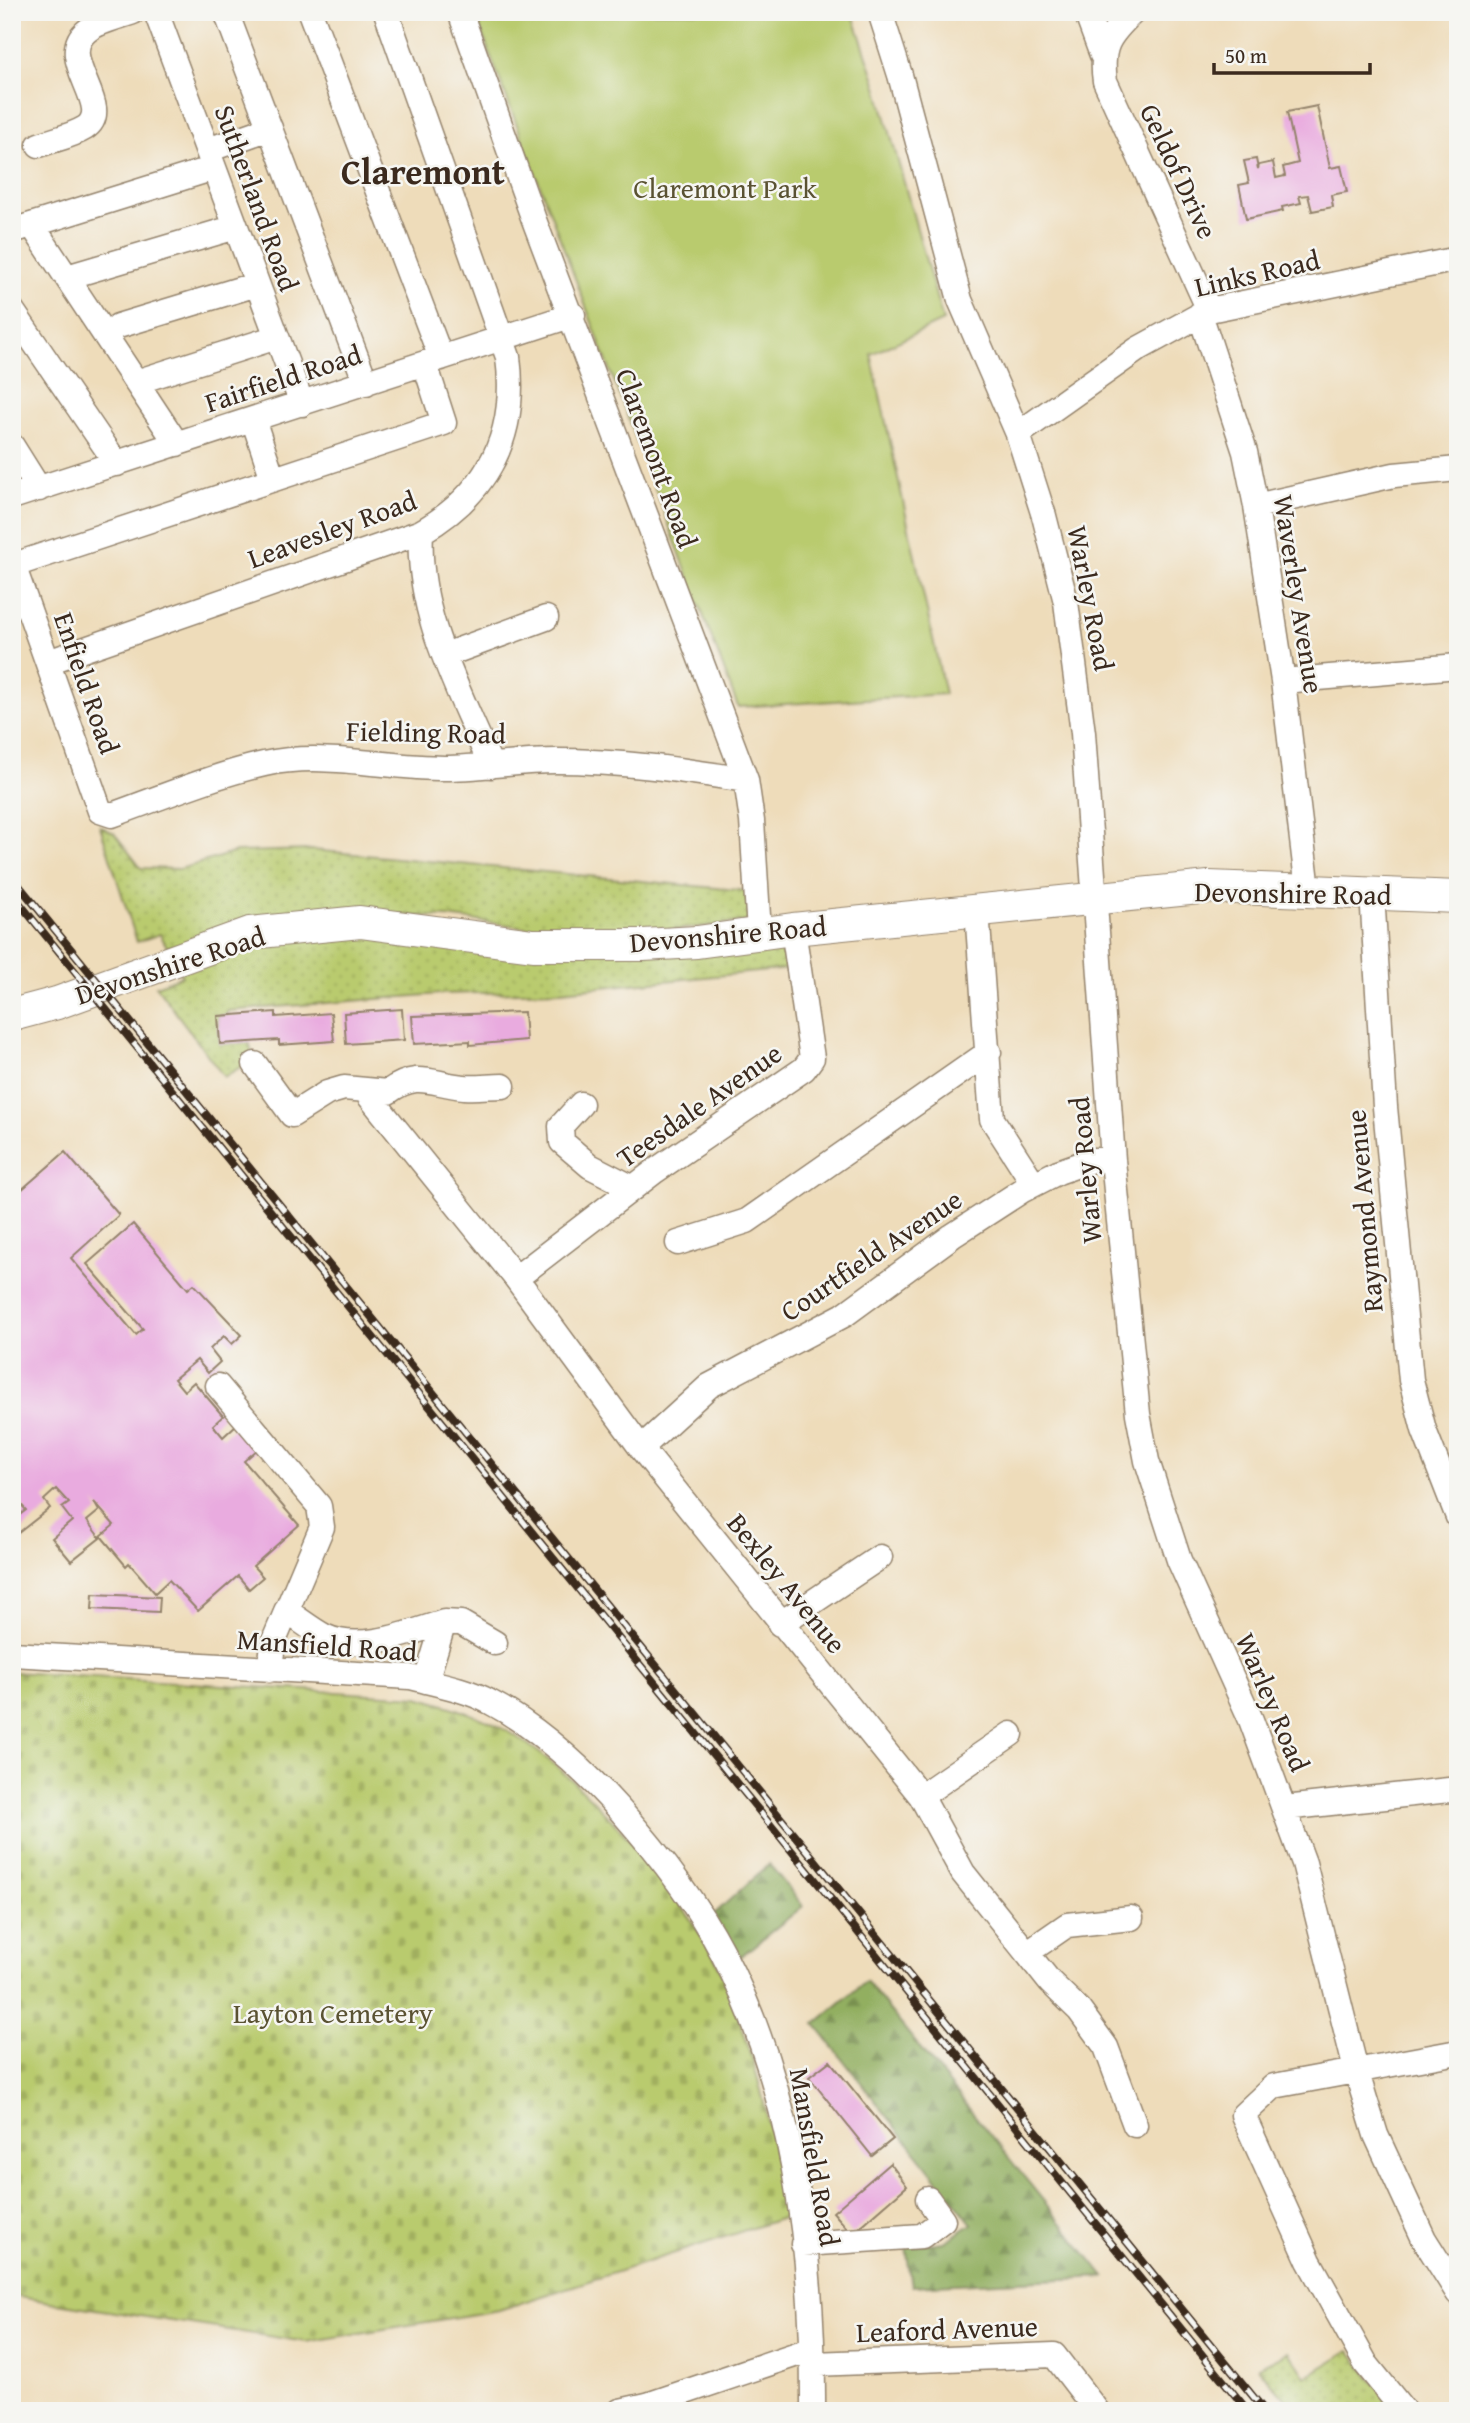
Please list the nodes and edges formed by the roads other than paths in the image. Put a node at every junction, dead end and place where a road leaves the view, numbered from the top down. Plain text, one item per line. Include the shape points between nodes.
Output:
1 (133, 12) edge
2 (156, 12) edge
3 (226, 12) edge
4 (310, 12) edge
5 (387, 12) edge
6 (460, 12) edge
7 (880, 12) edge
8 (1086, 12) edge
9 (1132, 12) edge
10 (1101, 55) junction
11 (270, 128) junction
12 (39, 145) dead end
13 (211, 159) junction
14 (236, 227) junction
15 (22, 228) edge
16 (1458, 259) edge
17 (67, 277) junction
18 (257, 284) junction
19 (12, 310) edge
20 (1205, 312) junction
21 (573, 315) junction
22 (118, 326) dead end
23 (277, 337) junction
24 (503, 337) junction
25 (433, 361) junction
26 (136, 382) junction
27 (366, 383) junction
28 (302, 404) junction
29 (253, 419) junction
30 (1018, 434) junction
31 (177, 444) junction
32 (12, 446) edge
33 (117, 464) junction
34 (1458, 469) edge
35 (273, 479) junction
36 (39, 489) junction
37 (12, 497) edge
38 (1256, 506) junction
39 (421, 532) junction
40 (13, 563) edge
41 (546, 618) dead end
42 (445, 655) junction
43 (48, 663) junction
44 (1458, 666) edge
45 (1283, 681) junction
46 (491, 766) junction
47 (746, 780) junction
48 (112, 815) joint
49 (1308, 890) junction
50 (1371, 893) junction
51 (1458, 897) edge
52 (1094, 898) junction
53 (977, 910) junction
54 (793, 929) junction
55 (759, 932) junction
56 (12, 1015) edge
57 (989, 1052) junction
58 (255, 1064) dead end
59 (503, 1086) dead end
60 (366, 1092) junction
61 (581, 1104) dead end
62 (1113, 1160) junction
63 (1034, 1184) junction
64 (633, 1188) junction
65 (678, 1243) dead end
66 (516, 1278) junction
67 (218, 1386) dead end
68 (641, 1448) junction
69 (1448, 1468) edge
70 (1458, 1517) edge
71 (880, 1557) dead end
72 (286, 1611) junction
73 (444, 1622) junction
74 (780, 1624) junction
75 (495, 1643) dead end
76 (12, 1654) edge
77 (270, 1670) junction
78 (426, 1681) junction
79 (1011, 1734) dead end
80 (1458, 1789) edge
81 (921, 1796) junction
82 (1285, 1808) junction
83 (1131, 1918) dead end
84 (1028, 1952) junction
85 (1458, 2052) edge
86 (1356, 2070) junction
87 (1135, 2125) dead end
88 (928, 2199) dead end
89 (803, 2244) junction
90 (1458, 2293) edge
91 (813, 2356) junction
92 (620, 2411) edge
93 (813, 2411) edge
94 (1097, 2411) edge
95 (1404, 2411) edge

1 - 12 street via 88,29 75,53 94,108 93,119 85,128
2 - 13 street, Sutherland Road
3 - 11 street
4 - 25 street
5 - 24 street, Leavesley Road
6 - 21 street, Claremont Road
7 - 30 street, Warley Road via 960,300
8 - 10 street, Geldof Drive
9 - 10 street
10 - 20 street, Geldof Drive via 1105,81
11 - 13 street
11 - 27 street
13 - 14 street, Sutherland Road
13 - 15 street
14 - 17 street
14 - 18 street, Sutherland Road
15 - 17 street
16 - 20 street, Links Road
17 - 26 street
18 - 22 street
18 - 23 street, Sutherland Road
19 - 33 street
20 - 30 street, Links Road via 1138,349
20 - 38 street, Waverley Avenue
21 - 24 street, Fairfield Road
21 - 47 street, Claremont Road
23 - 26 street
23 - 28 street, Sutherland Road
24 - 25 street, Fairfield Road
24 - 39 street, Leavesley Road via 511,381 495,458 466,499
25 - 27 street, Fairfield Road
25 - 35 street via 444,423
26 - 31 street
27 - 28 street, Fairfield Road
28 - 29 street, Fairfield Road
29 - 31 street, Fairfield Road
29 - 35 street
30 - 52 street, Warley Road via 1056,561 1072,641
31 - 33 street, Fairfield Road
32 - 36 street
33 - 36 street, Fairfield Road
34 - 38 street via 1394,475
35 - 40 street
36 - 37 street, Fairfield Road
38 - 45 street, Waverley Avenue
39 - 42 street via 423,593
39 - 43 street, Leavesley Road
40 - 43 street, Enfield Road
41 - 42 street
42 - 46 street
43 - 48 street, Enfield Road via 100,811
44 - 45 street
45 - 49 street, Waverley Avenue
46 - 47 street, Fielding Road via 604,763
46 - 48 street, Fielding Road via 444,768 303,759 230,774
47 - 55 street, Claremont Road
49 - 50 main road, Devonshire Road
49 - 52 main road, Devonshire Road via 1209,887
50 - 51 main road, Devonshire Road
50 - 69 street, Raymond Avenue via 1385,1107 1411,1380 1424,1430
52 - 53 main road, Devonshire Road
52 - 62 street, Warley Road
53 - 54 main road, Devonshire Road
53 - 57 street
54 - 55 main road, Devonshire Road
54 - 64 street, Teesdale Avenue via 812,1058 804,1069
55 - 56 main road, Devonshire Road via 697,942 590,945 533,945 360,922 250,933
57 - 63 street via 992,1119
57 - 65 street via 747,1221
58 - 60 street via 292,1115 327,1093 344,1088
59 - 60 street via 463,1087 423,1078 402,1082 388,1092
60 - 66 street, Bexley Avenue
61 - 64 street via 561,1126 562,1142 590,1166
62 - 63 street, Courtfield Avenue via 1093,1160
62 - 82 street, Warley Road via 1138,1414 1147,1461 1179,1560
63 - 68 street, Courtfield Avenue via 952,1236 844,1315 709,1386
64 - 66 street, Teesdale Avenue
66 - 68 street, Bexley Avenue
67 - 72 street via 319,1506 322,1527
68 - 74 street, Bexley Avenue
69 - 70 street, Raymond Avenue
71 - 74 street
72 - 73 street via 325,1636 346,1640 369,1641
72 - 77 street via 273,1643
73 - 75 street via 461,1623
73 - 78 street
74 - 81 street, Bexley Avenue
76 - 77 street, Mansfield Road
77 - 78 street, Mansfield Road
78 - 89 street, Mansfield Road via 489,1702 556,1747 606,1794 687,1895 723,1952 771,2068 788,2139
79 - 81 street
80 - 82 street
81 - 84 street, Bexley Avenue via 962,1873
82 - 86 street, Warley Road via 1318,1910
83 - 84 street via 1068,1925
84 - 87 street, Bexley Avenue via 1106,2047
85 - 86 street
86 - 90 street, Warley Road via 1398,2186
86 - 95 street via 1274,2085 1243,2115 1309,2261 1366,2364
88 - 89 street via 943,2220 922,2236
89 - 91 street, Mansfield Road
91 - 92 street
91 - 93 street, Mansfield Road
91 - 94 street, Leaford Avenue via 1054,2355

